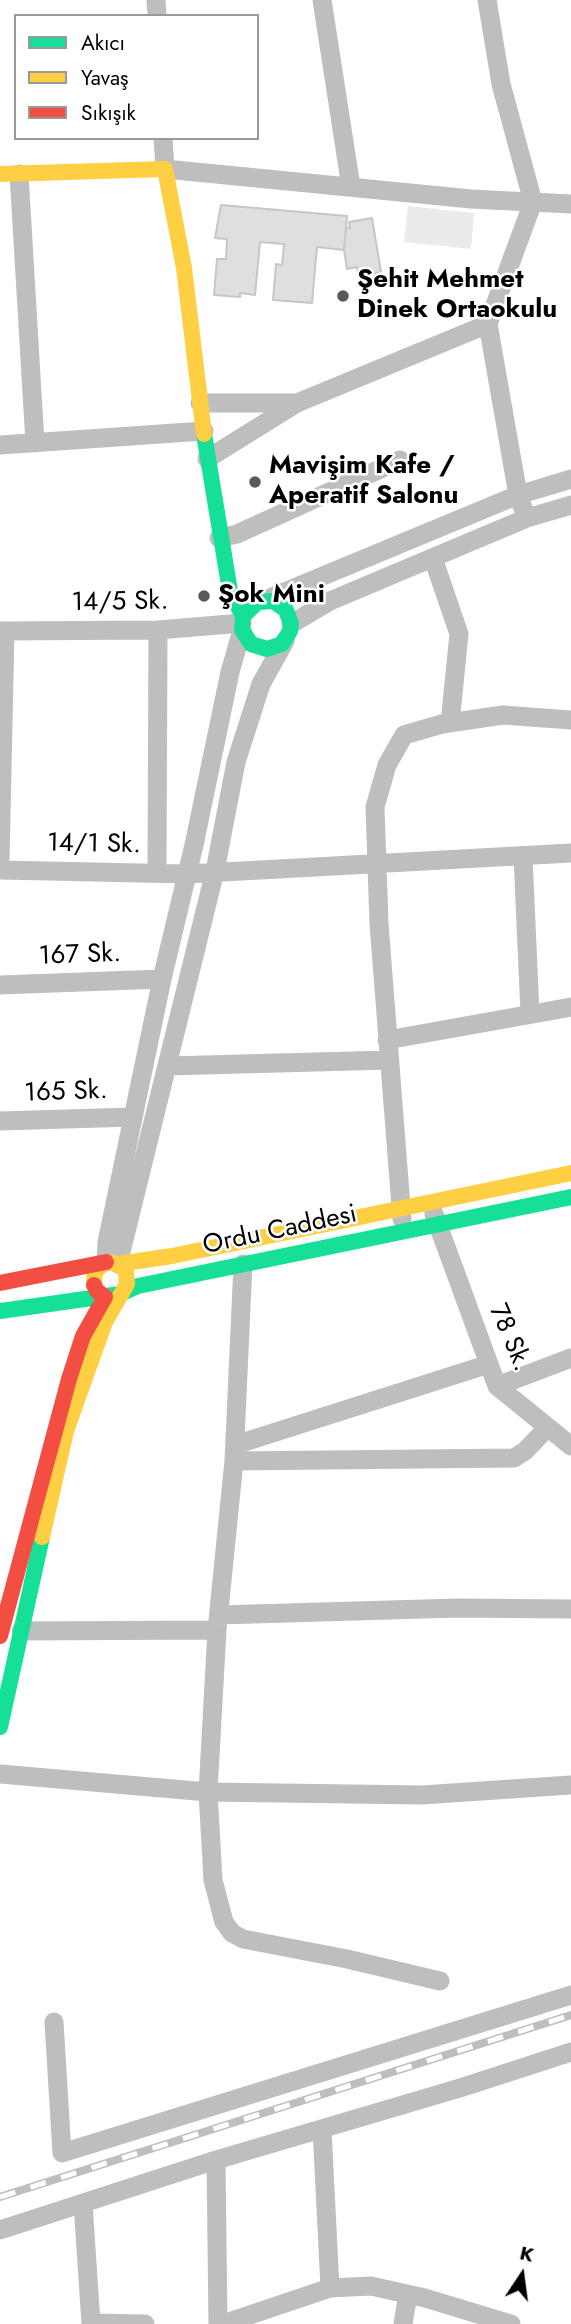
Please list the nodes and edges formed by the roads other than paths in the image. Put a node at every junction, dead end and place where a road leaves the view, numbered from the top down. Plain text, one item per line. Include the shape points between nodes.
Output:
1 (322, 0) edge
2 (486, 0) edge
3 (163, 140) edge
4 (165, 169) junction
5 (9, 174) edge
6 (351, 187) junction
7 (533, 202) junction
8 (571, 204) edge
9 (488, 324) junction
10 (200, 403) junction
11 (297, 403) junction
12 (204, 431) junction
13 (35, 443) junction
14 (0, 445) edge
15 (207, 459) junction
16 (400, 460) dead end
17 (571, 479) edge
18 (518, 495) junction
19 (571, 505) edge
20 (527, 518) junction
21 (219, 538) junction
22 (433, 558) junction
23 (265, 600) junction
24 (242, 623) junction
25 (159, 630) junction
26 (2, 631) edge
27 (289, 631) junction
28 (571, 720) edge
29 (450, 723) junction
30 (571, 853) edge
31 (523, 856) junction
32 (0, 862) edge
33 (377, 863) junction
34 (0, 870) edge
35 (215, 871) junction
36 (157, 873) junction
37 (187, 874) junction
38 (162, 979) junction
39 (0, 985) edge
40 (571, 1007) edge
41 (530, 1014) junction
42 (387, 1040) junction
43 (389, 1060) junction
44 (167, 1066) junction
45 (133, 1117) junction
46 (0, 1121) edge
47 (571, 1173) edge
48 (571, 1196) edge
49 (431, 1201) junction
50 (399, 1208) junction
51 (436, 1224) junction
52 (404, 1230) junction
53 (112, 1263) junction
54 (243, 1264) junction
55 (0, 1283) edge
56 (117, 1293) junction
57 (0, 1311) edge
58 (571, 1358) edge
59 (489, 1364) junction
60 (497, 1386) junction
61 (548, 1427) junction
62 (571, 1446) edge
63 (234, 1453) junction
64 (571, 1608) edge
65 (218, 1622) junction
66 (21, 1631) junction
67 (0, 1636) edge
68 (0, 1727) edge
69 (0, 1774) edge
70 (571, 1785) edge
71 (208, 1792) junction
72 (440, 1981) dead end
73 (571, 1995) edge
74 (54, 2022) dead end
75 (571, 2052) edge
76 (322, 2129) junction
77 (216, 2160) junction
78 (83, 2203) junction
79 (0, 2230) edge
80 (330, 2288) junction
81 (408, 2294) junction
82 (91, 2323) edge
83 (145, 2324) edge
84 (221, 2324) edge
85 (403, 2324) edge
86 (511, 2324) edge

1 - 6 street
2 - 7 street via 501,84
3 - 4 street
4 - 5 main road
4 - 6 street
4 - 10 main road via 184,268
5 - 13 street
6 - 7 street
7 - 8 street
7 - 9 street
9 - 11 street
9 - 18 street
10 - 11 street
10 - 12 main road
11 - 15 street
12 - 13 street
12 - 15 main road
13 - 14 street
15 - 21 main road
16 - 21 street
17 - 18 street
18 - 20 street
18 - 23 street
19 - 20 street
20 - 22 street
21 - 24 main road
22 - 27 street via 330,601
22 - 29 street via 459,634
23 - 24 main road via 252,605
23 - 27 main road via 286,610
24 - 25 street, 14/5 Sk.
24 - 27 main road via 251,644 267,649 282,644
24 - 37 street
25 - 26 street, 14/5 Sk.
25 - 36 street
26 - 32 street
27 - 35 street via 261,684 248,723
28 - 29 street via 503,715
29 - 33 street via 404,735 387,765 375,807
30 - 31 street, 14/1 Sk.
31 - 33 street, 14/1 Sk.
31 - 41 street
33 - 35 street, 14/1 Sk.
33 - 42 street
34 - 36 street, 14/1 Sk.
35 - 37 street, 14/1 Sk.
35 - 44 street
36 - 37 street, 14/1 Sk.
37 - 38 street
38 - 39 street, 167 Sk.
38 - 45 street
40 - 41 street
41 - 42 street
42 - 43 street
43 - 44 street
43 - 50 street
44 - 53 street
45 - 46 street, 165 Sk.
45 - 53 street via 107,1242
47 - 49 main road, Ordu Caddesi
48 - 51 main road, Ordu Caddesi
49 - 50 main road, Ordu Caddesi
49 - 51 street, 78 Sk.
50 - 52 street
50 - 53 main road, Ordu Caddesi
51 - 52 main road, Ordu Caddesi
51 - 59 street, 78 Sk.
52 - 54 main road, Ordu Caddesi
53 - 55 main road, Ordu Caddesi
53 - 56 main road via 123,1267 128,1278
53 - 56 main road via 98,1266 93,1277 97,1291
54 - 56 main road, Ordu Caddesi
54 - 63 street
56 - 57 main road, Ordu Caddesi
56 - 66 main road via 66,1431
56 - 67 main road via 83,1336
58 - 60 street
59 - 60 street, 78 Sk.
59 - 63 street
60 - 61 street, 78 Sk.
61 - 62 street, 78 Sk.
61 - 63 street via 514,1458
63 - 65 street
64 - 65 street via 458,1608
65 - 66 street
65 - 71 street
66 - 68 main road
69 - 71 street
70 - 71 street via 422,1795
71 - 72 street via 213,1880 224,1922 232,1933
73 - 74 street via 62,2153
75 - 76 street
76 - 77 street
76 - 80 street
77 - 78 street
77 - 84 street
78 - 79 street
78 - 82 street
80 - 81 street via 371,2286
80 - 84 street
81 - 85 street
81 - 86 street
82 - 83 street

